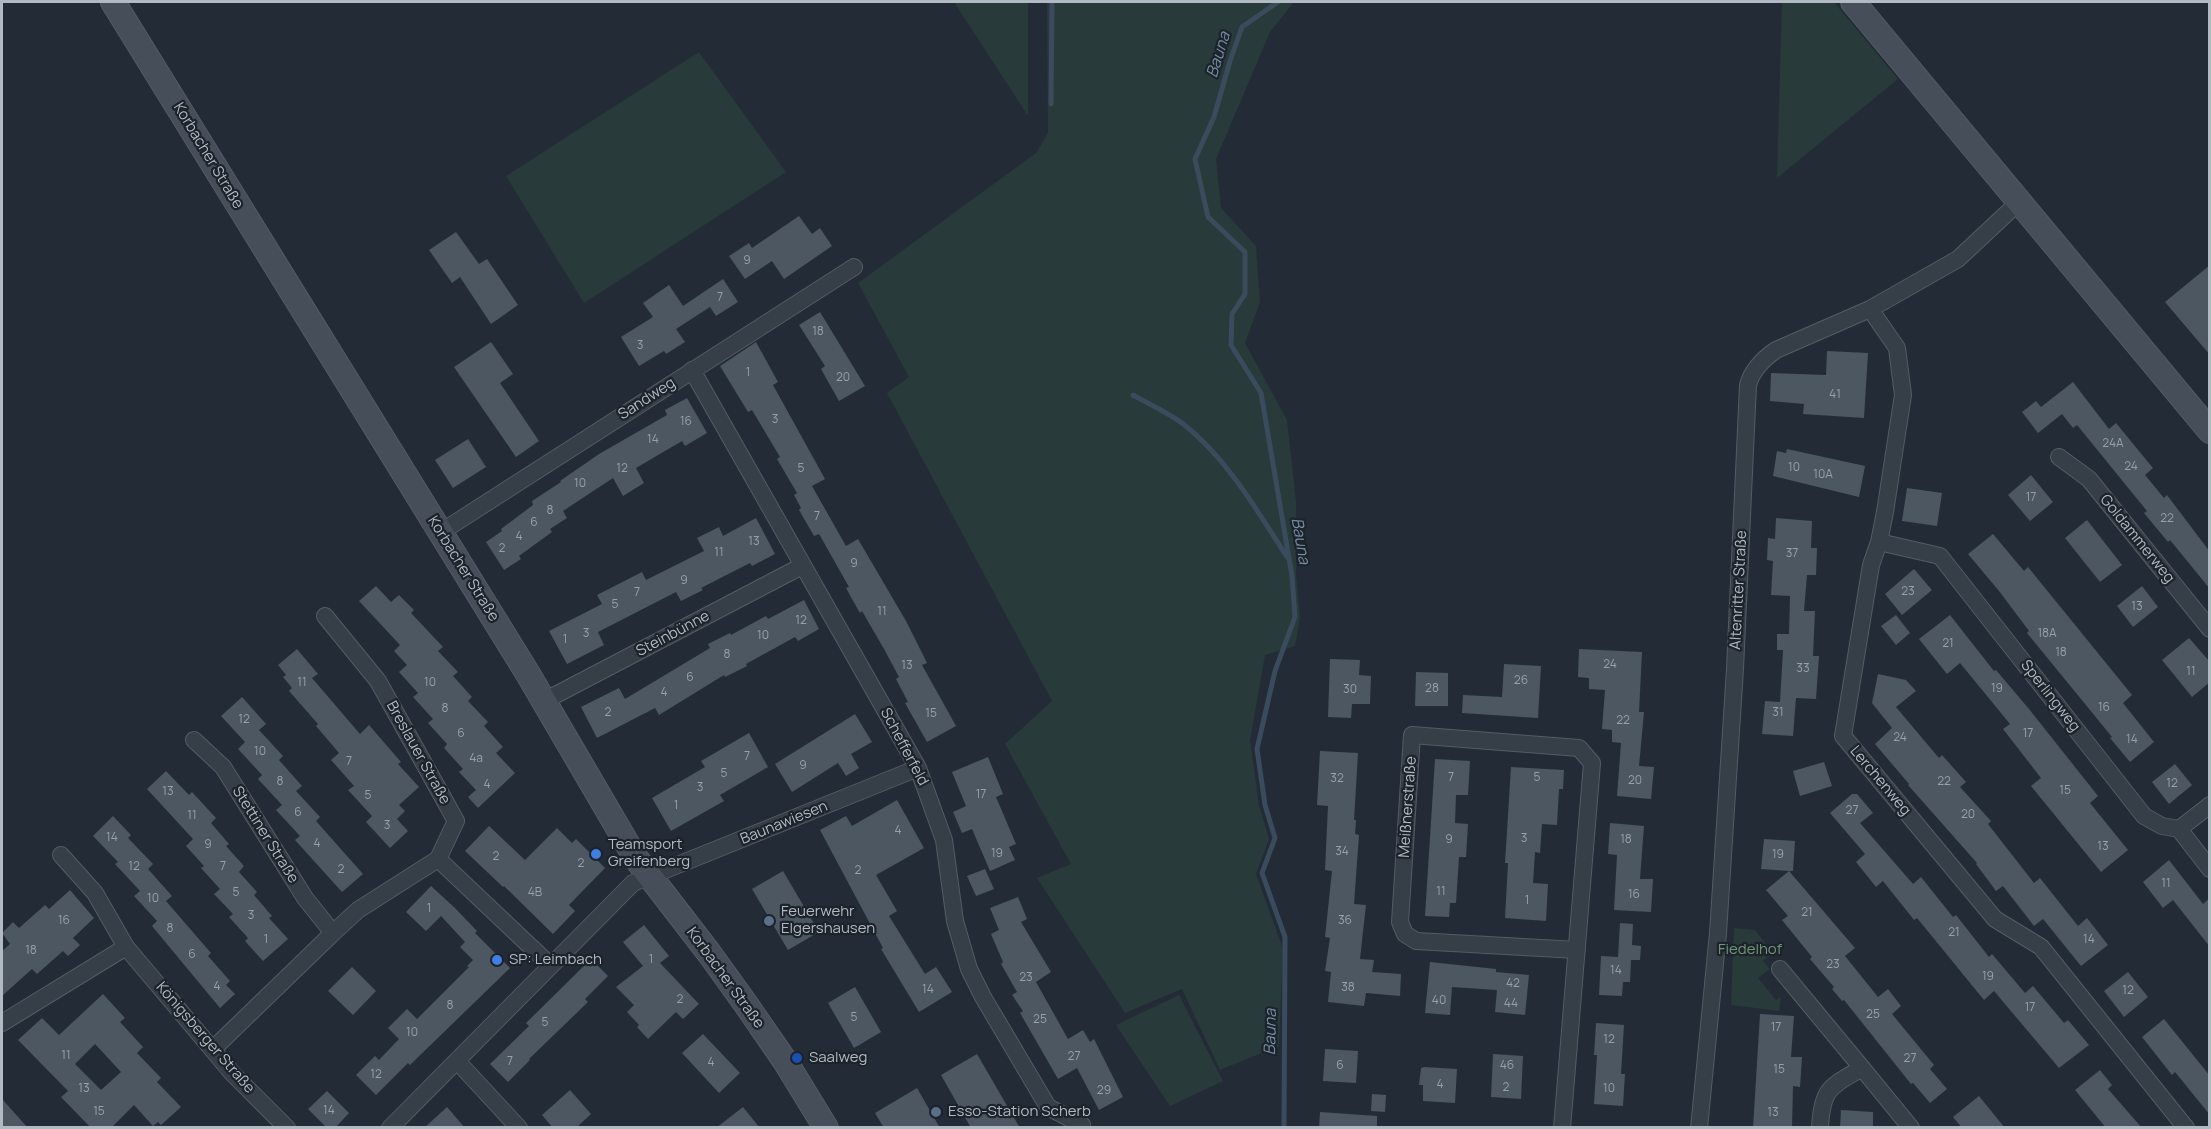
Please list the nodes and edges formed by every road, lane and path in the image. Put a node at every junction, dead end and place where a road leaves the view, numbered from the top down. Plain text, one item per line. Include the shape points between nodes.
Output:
1 (113, 2) edge
2 (1853, 2) edge
3 (2020, 201) junction
4 (854, 267) dead end
5 (1870, 309) junction
6 (692, 370) junction
7 (2210, 431) edge
8 (2059, 457) dead end
9 (441, 532) junction
10 (1879, 542) junction
11 (802, 566) junction
12 (325, 616) dead end
13 (2210, 629) edge
14 (544, 701) junction
15 (194, 740) dead end
16 (918, 768) junction
17 (2210, 805) edge
18 (2179, 829) junction
19 (61, 855) dead end
20 (438, 858) junction
21 (2210, 869) edge
22 (650, 877) junction
23 (333, 933) junction
24 (126, 947) junction
25 (1577, 950) junction
26 (550, 965) junction
27 (1780, 969) dead end
28 (2, 1023) edge
29 (213, 1049) junction
30 (457, 1061) junction
31 (1862, 1068) junction
32 (1082, 1125) dead end
33 (287, 1128) edge
34 (390, 1128) edge
35 (519, 1128) edge
36 (826, 1128) edge
37 (1562, 1128) edge
38 (1699, 1128) edge
39 (1820, 1128) edge
40 (1911, 1128) edge
41 (2186, 1128) edge

1 - 9 street, Korbacher Straße
2 - 3 street
3 - 5 street, Altenritter Straße via 1958,259
3 - 7 street
4 - 6 street, Sandweg
5 - 10 street, Lerchenweg via 1897,348 1903,395
5 - 38 street, Altenritter Straße via 1776,350 1751,375 1718,933
6 - 9 street, Sandweg
6 - 11 street, Schefferfeld
8 - 13 street, Goldammerweg via 2089,479
9 - 14 street, Korbacher Straße
10 - 18 street, Sperlingweg via 1940,556 2144,816 2162,826
10 - 41 street, Lerchenweg via 1870,565 1843,736 1995,919 2041,947
11 - 14 street, Steinbünne
11 - 16 street, Schefferfeld
12 - 20 street, Breslauer Straße via 378,681 456,821
14 - 22 street, Korbacher Straße
15 - 23 street, Stettiner Straße via 223,767 305,898
16 - 22 street, Baunawiesen
16 - 32 street, Schefferfeld via 944,840 955,921 969,969 1048,1107
17 - 18 street
18 - 21 street
19 - 24 street, Königsberger Straße via 95,893
20 - 23 street via 358,910
20 - 26 street
22 - 26 street via 633,883
22 - 36 street, Korbacher Straße via 739,995
23 - 29 street
24 - 28 street
24 - 29 street, Königsberger Straße
25 - 25 street, Meißnerstraße via 1592,763 1579,748 1412,735 1400,922 1405,934 1416,941
25 - 37 street, Meißnerstraße
26 - 30 street
27 - 31 street
29 - 33 street, Königsberger Straße
30 - 34 street
30 - 35 street
31 - 39 street via 1829,1088 1821,1109
31 - 40 street

